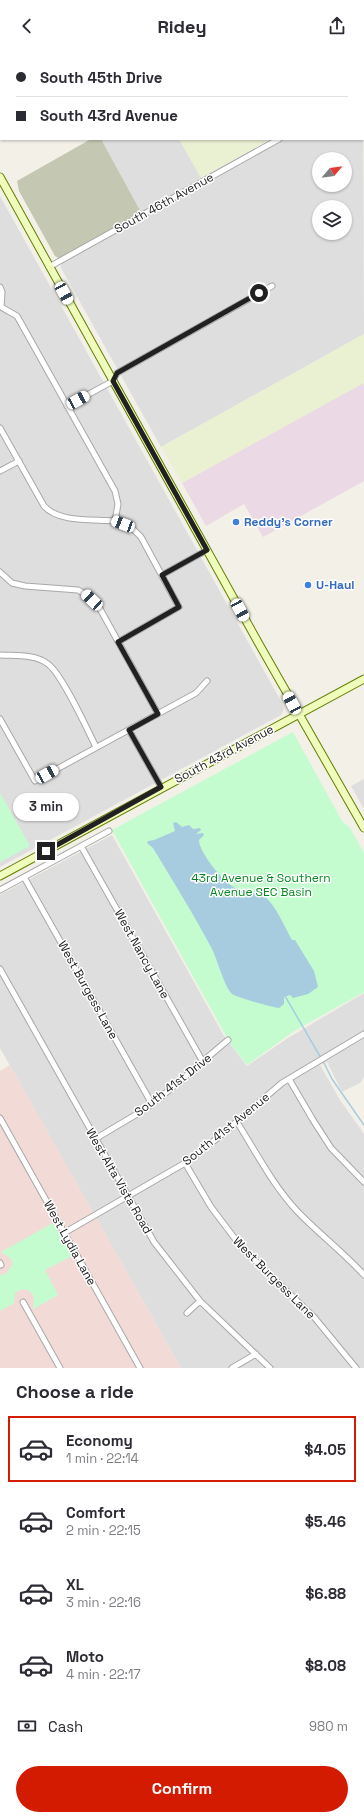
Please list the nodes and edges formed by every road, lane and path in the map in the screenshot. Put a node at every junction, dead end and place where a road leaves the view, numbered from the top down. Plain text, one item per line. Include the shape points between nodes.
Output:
1 (277, 140) edge
2 (0, 177) edge
3 (49, 267) junction
4 (272, 286) dead end
5 (0, 287) edge
6 (0, 307) edge
7 (113, 381) junction
8 (67, 406) junction
9 (0, 428) edge
10 (19, 461) junction
11 (0, 471) edge
12 (115, 521) junction
13 (207, 550) junction
14 (0, 572) edge
15 (162, 575) junction
16 (118, 642) junction
17 (0, 655) edge
18 (364, 679) edge
19 (207, 681) dead end
20 (158, 714) junction
21 (298, 714) junction
22 (0, 719) edge
23 (129, 730) junction
24 (96, 747) junction
25 (161, 787) junction
26 (364, 828) edge
27 (109, 831) dead end
28 (81, 846) junction
29 (0, 876) edge
30 (24, 877) junction
31 (0, 890) edge
32 (0, 969) edge
33 (364, 1034) edge
34 (228, 1040) dead end
35 (202, 1062) junction
36 (289, 1078) junction
37 (152, 1104) junction
38 (0, 1118) edge
39 (237, 1122) junction
40 (95, 1139) junction
41 (185, 1164) junction
42 (364, 1182) edge
43 (127, 1197) junction
44 (64, 1233) junction
45 (364, 1275) edge
46 (200, 1301) junction
47 (23, 1302) dead end
48 (187, 1313) dead end
49 (256, 1354) junction
50 (60, 1368) edge
51 (140, 1368) edge
52 (232, 1368) edge
53 (270, 1368) edge
54 (356, 1368) edge

1 - 3 street, South 46th Avenue
2 - 3 main road
3 - 7 main road
4 - 7 street via 117,373
5 - 6 street
6 - 8 street via 17,316
7 - 8 street
7 - 13 main road
8 - 12 street via 115,491 118,504
9 - 10 street
10 - 11 street
10 - 12 street via 49,512 62,518
12 - 15 street via 131,527 141,537
13 - 15 street
13 - 21 main road
14 - 16 street via 12,583 78,590 85,594 99,607
15 - 16 street via 179,607
16 - 20 street
17 - 24 street via 28,656 49,664 60,677
18 - 21 main road, South 43rd Avenue
19 - 20 street via 196,693
20 - 23 street
21 - 25 main road, South 43rd Avenue
21 - 26 main road
22 - 24 street via 35,781
23 - 24 street
23 - 25 street
25 - 29 main road, South 43rd Avenue
27 - 28 street
28 - 30 street
28 - 35 street, West Nancy Lane
30 - 31 street
30 - 37 street, West Burgess Lane
32 - 40 street, West Alta Vista Road
33 - 36 street, South 41st Avenue
34 - 35 street, South 41st Drive
35 - 37 street, South 41st Drive
36 - 39 street, South 41st Avenue
36 - 42 street via 331,1148
37 - 40 street, South 41st Drive
38 - 44 street, West Lydia Lane
39 - 41 street, South 41st Avenue
39 - 45 street via 258,1159 293,1205
40 - 43 street, West Alta Vista Road
41 - 43 street, South 41st Avenue
41 - 54 street, West Burgess Lane via 211,1207 242,1248 314,1317
43 - 44 street, South 41st Avenue
43 - 46 street, West Alta Vista Road via 154,1242
44 - 51 street, West Lydia Lane
46 - 48 street
46 - 49 street, West Alta Vista Road
47 - 50 street
49 - 52 street
49 - 53 street, West Alta Vista Road

